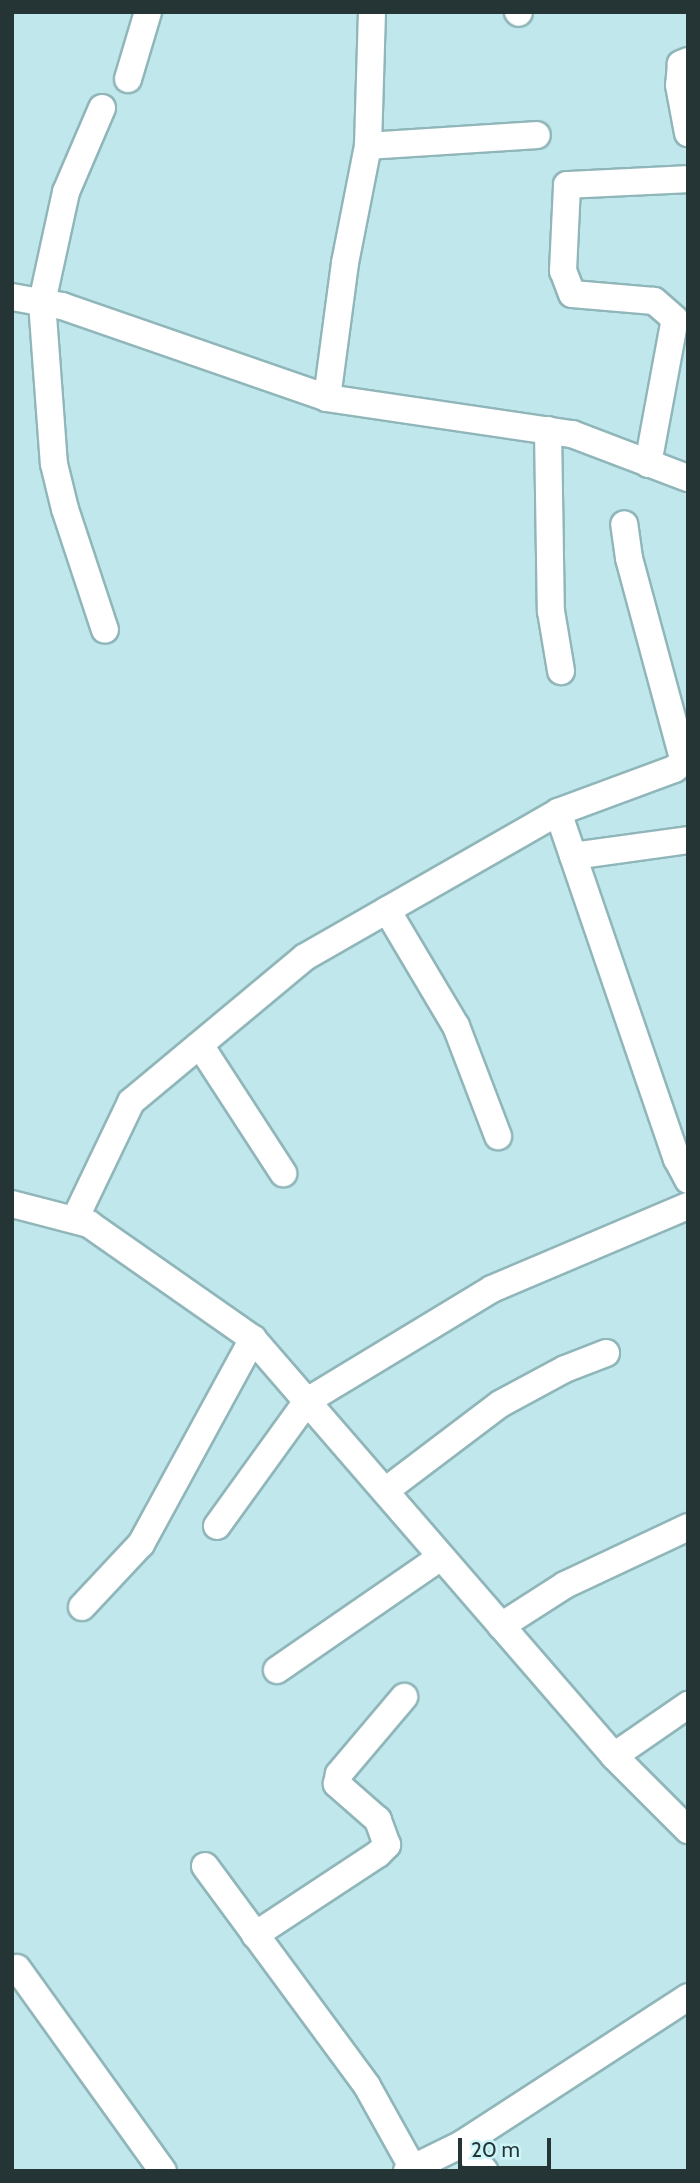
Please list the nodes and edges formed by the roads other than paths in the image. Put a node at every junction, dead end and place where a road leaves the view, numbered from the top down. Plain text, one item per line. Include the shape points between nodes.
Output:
1 (148, 12) edge
2 (372, 12) edge
3 (688, 61) edge
4 (128, 79) dead end
5 (102, 108) dead end
6 (688, 133) edge
7 (537, 135) dead end
8 (368, 146) junction
9 (688, 179) edge
10 (12, 297) edge
11 (42, 302) junction
12 (327, 398) junction
13 (548, 430) junction
14 (648, 464) junction
15 (688, 478) edge
16 (624, 524) dead end
17 (105, 630) dead end
18 (561, 671) dead end
19 (558, 812) junction
20 (688, 840) edge
21 (573, 856) junction
22 (387, 910) junction
23 (200, 1045) junction
24 (498, 1136) dead end
25 (283, 1172) dead end
26 (688, 1180) edge
27 (688, 1206) edge
28 (13, 1207) edge
29 (75, 1219) junction
30 (253, 1339) junction
31 (606, 1353) dead end
32 (307, 1401) junction
33 (385, 1491) junction
34 (216, 1526) dead end
35 (688, 1527) edge
36 (441, 1557) junction
37 (82, 1607) dead end
38 (502, 1626) junction
39 (277, 1670) dead end
40 (404, 1697) dead end
41 (688, 1705) edge
42 (614, 1756) junction
43 (688, 1830) edge
44 (205, 1866) dead end
45 (256, 1935) junction
46 (17, 1968) dead end
47 (688, 1997) edge
48 (462, 2144) junction
49 (410, 2169) edge
50 (163, 2171) edge
51 (485, 2171) edge

1 - 4 street
2 - 8 street
3 - 6 street via 681,64 679,85
5 - 11 street via 66,192
7 - 8 street
8 - 12 street via 345,263
9 - 14 street via 567,185 563,271 572,294 654,301 675,319
10 - 11 street
11 - 12 street
11 - 17 street via 54,464
12 - 13 street
13 - 14 street via 572,434
13 - 18 street via 551,611
14 - 15 street
16 - 19 street via 684,762
19 - 21 street
19 - 22 street
20 - 21 street
21 - 26 street
22 - 23 street via 304,957
22 - 24 street via 456,1026
23 - 25 street
23 - 29 street via 131,1102
27 - 32 street via 492,1289
28 - 29 street
29 - 30 street via 89,1224
30 - 32 street
30 - 37 street via 141,1544
31 - 33 street via 500,1404
32 - 33 street
32 - 34 street
33 - 36 street
35 - 38 street via 565,1585
36 - 38 street
36 - 39 street
38 - 42 street
40 - 45 street via 340,1774 337,1784 378,1820 387,1845
41 - 42 street
42 - 43 street
44 - 45 street
45 - 49 street via 367,2086
46 - 50 street
47 - 48 street
48 - 49 street
48 - 51 street

